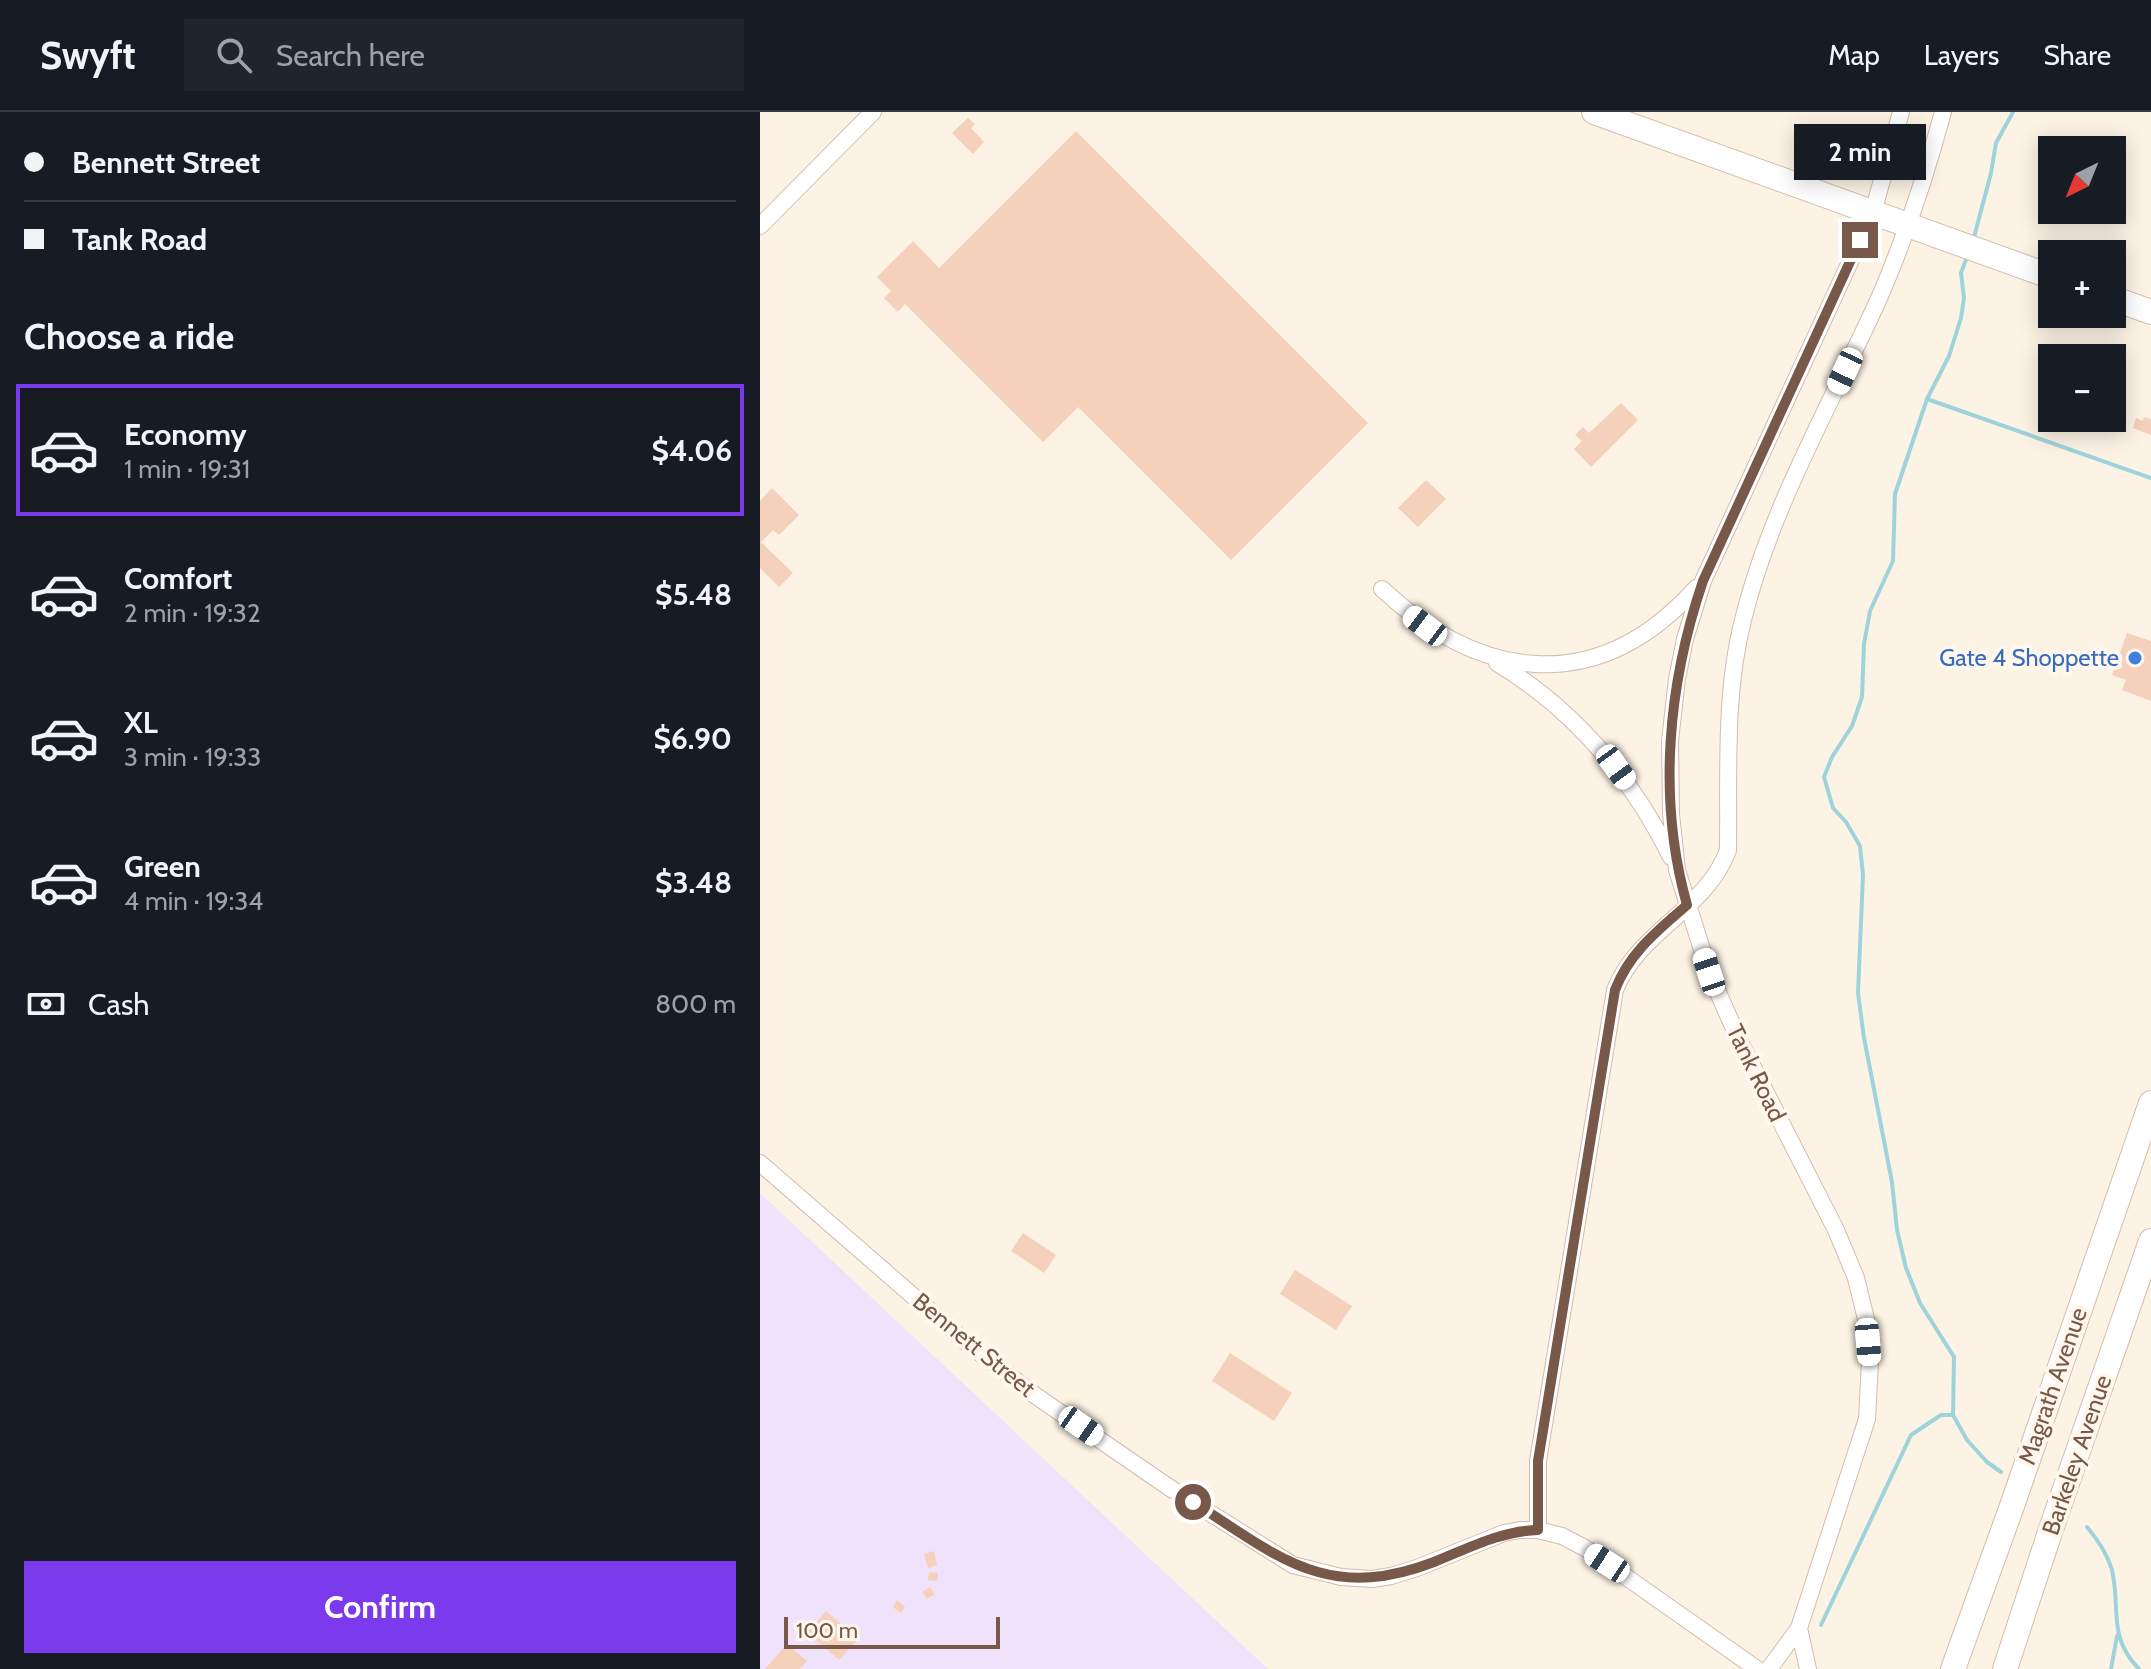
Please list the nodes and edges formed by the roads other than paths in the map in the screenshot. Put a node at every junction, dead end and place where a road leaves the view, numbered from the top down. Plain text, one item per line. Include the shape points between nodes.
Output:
1 (873, 112) edge
2 (1594, 112) edge
3 (1901, 112) edge
4 (1943, 112) edge
5 (1873, 212) junction
6 (1908, 225) junction
7 (760, 226) edge
8 (2038, 272) edge
9 (2126, 302) edge
10 (2150, 310) edge
11 (1703, 581) junction
12 (1382, 589) dead end
13 (1486, 656) junction
14 (1677, 870) junction
15 (1687, 905) junction
16 (2151, 1103) edge
17 (2145, 1136) edge
18 (760, 1163) edge
19 (2151, 1241) edge
20 (1538, 1530) junction
21 (1799, 1628) junction
22 (1757, 1669) edge
23 (1769, 1669) edge
24 (1808, 1669) edge
25 (1953, 1669) edge
26 (2005, 1669) edge

1 - 7 street
2 - 5 main road
3 - 5 street, Tank Road
4 - 6 street
5 - 6 main road
5 - 11 street, Tank Road
6 - 8 main road
6 - 15 street via 1755,574 1733,668 1728,850 1710,884
9 - 10 main road
11 - 13 street via 1650,631 1595,657 1550,663
11 - 14 street, Tank Road via 1685,639 1670,741
12 - 13 street via 1425,626
13 - 14 street via 1540,691 1600,747 1632,789
14 - 15 street, Tank Road
15 - 20 street via 1635,953 1615,990 1538,1461
15 - 21 street, Tank Road via 1739,1040 1846,1253 1867,1323 1867,1419
16 - 17 main road, Magrath Avenue
17 - 25 main road, Magrath Avenue
18 - 20 street, Bennett Street via 967,1343 1036,1396 1282,1560 1323,1574 1372,1579 1417,1568 1504,1533
19 - 26 main road, Barkeley Avenue
20 - 22 street, Bennett Street via 1596,1555
21 - 23 street, Tank Road
21 - 24 street

